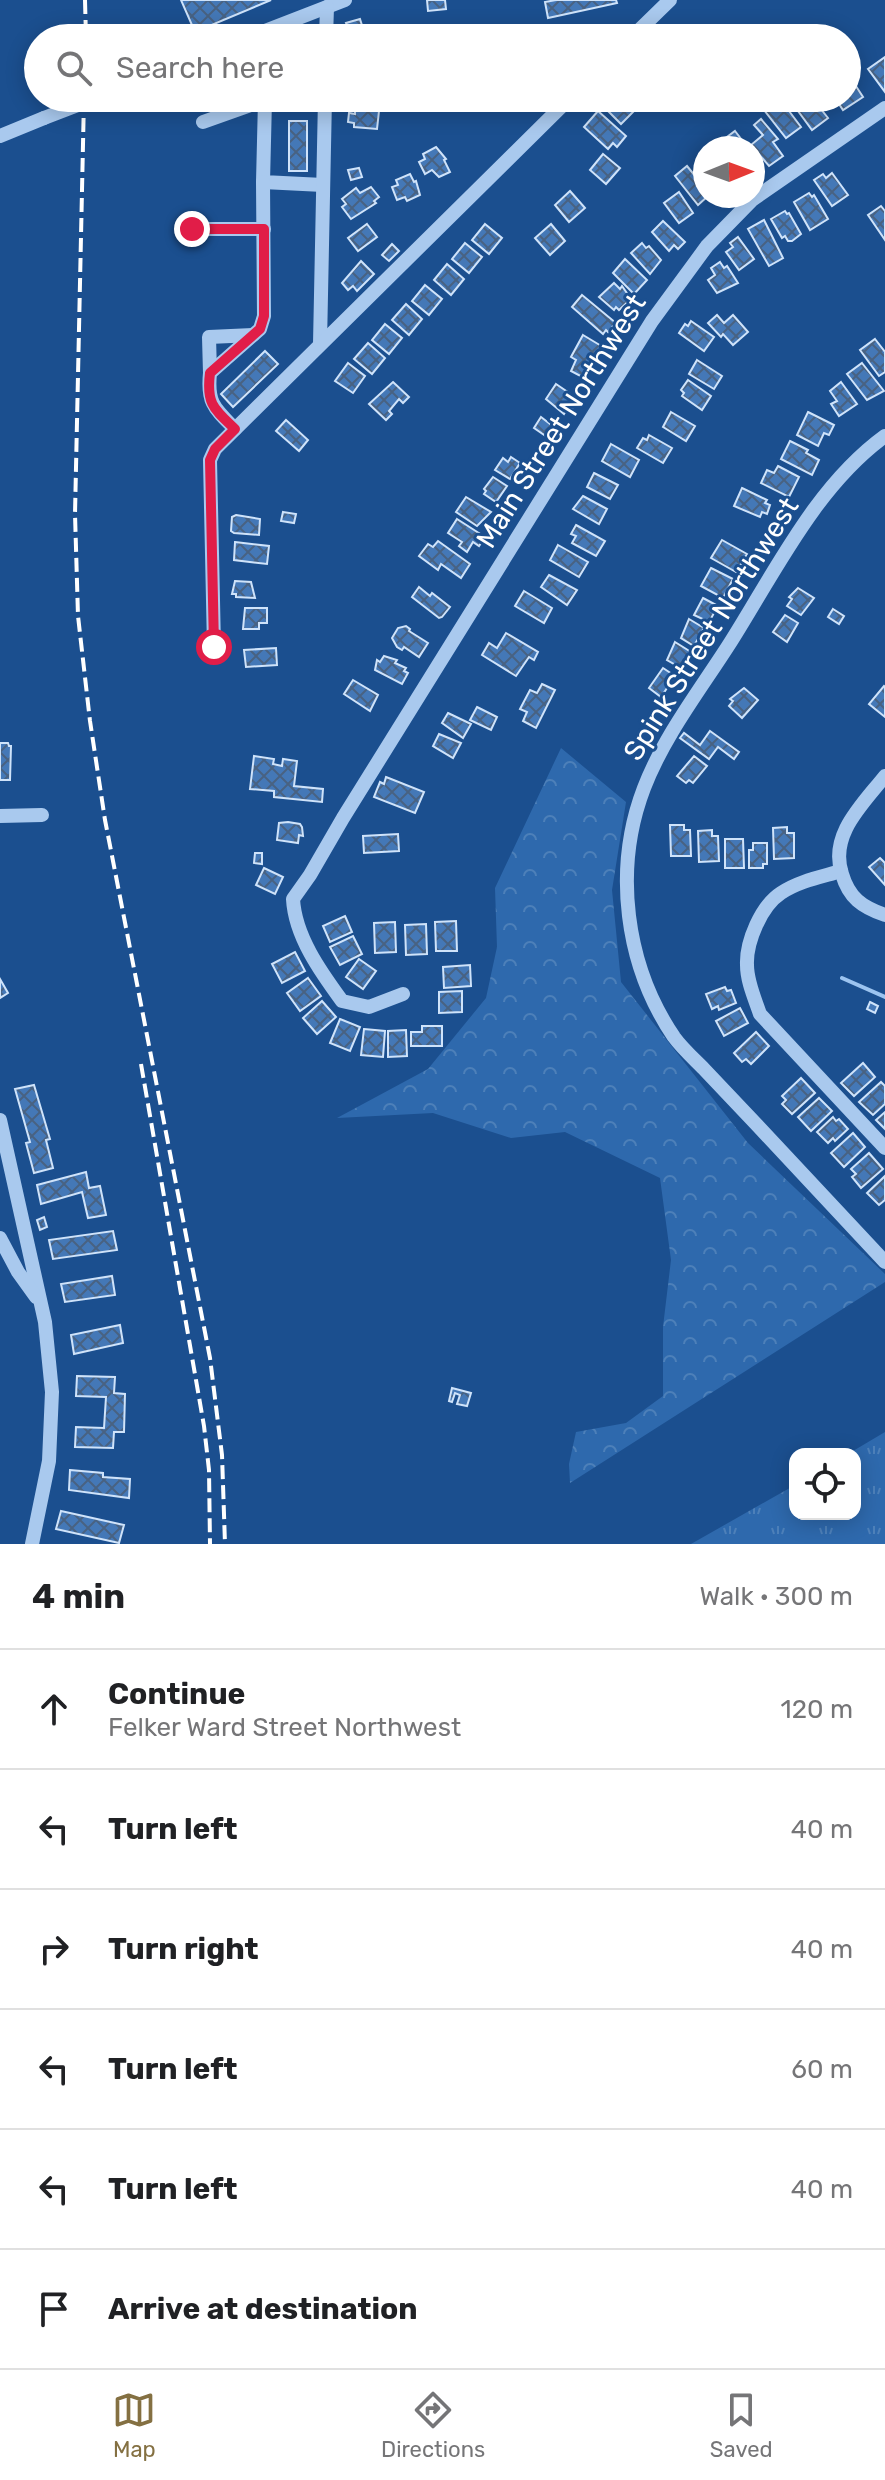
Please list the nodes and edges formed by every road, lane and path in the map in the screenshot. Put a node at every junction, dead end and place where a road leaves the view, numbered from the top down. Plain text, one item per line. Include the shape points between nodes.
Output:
1 (345, 0) edge
2 (670, 0) edge
3 (327, 7) junction
4 (283, 24) edge
5 (326, 24) edge
6 (645, 24) edge
7 (885, 108) edge
8 (60, 112) edge
9 (231, 112) edge
10 (267, 112) edge
11 (325, 112) edge
12 (556, 112) edge
13 (203, 122) dead end
14 (0, 136) edge
15 (263, 182) junction
16 (323, 185) junction
17 (192, 229) dead end
18 (264, 229) junction
19 (253, 335) junction
20 (320, 344) junction
21 (210, 373) junction
22 (235, 429) junction
23 (885, 436) edge
24 (214, 647) dead end
25 (885, 776) edge
26 (42, 815) dead end
27 (0, 816) edge
28 (841, 871) junction
29 (885, 915) edge
30 (403, 994) dead end
31 (0, 1120) edge
32 (885, 1148) edge
33 (7, 1187) edge
34 (0, 1238) edge
35 (885, 1262) edge
36 (41, 1304) junction
37 (32, 1544) edge

1 - 3 street
2 - 6 street
3 - 4 street
3 - 5 street
7 - 30 street, Main Street Northwest via 765,190 707,246 652,321 293,899 294,919 322,975 342,1001 369,1007
8 - 14 street, bridge
9 - 13 street
10 - 15 street
11 - 16 street
12 - 20 street
15 - 16 street
15 - 18 street
16 - 20 street
17 - 18 street
18 - 19 street via 264,316
19 - 21 street
19 - 21 street via 209,337
20 - 22 street
21 - 22 street via 211,406
22 - 24 street via 210,460
23 - 35 street, Spink Street Northwest via 837,480 802,525 659,753 632,828 626,881 639,963 675,1038
25 - 28 street via 841,835
26 - 27 street
28 - 29 street via 854,899
28 - 32 street via 779,894 765,908 747,965 760,1014
31 - 33 street
33 - 36 street
34 - 36 street
36 - 37 street via 52,1392 49,1461

